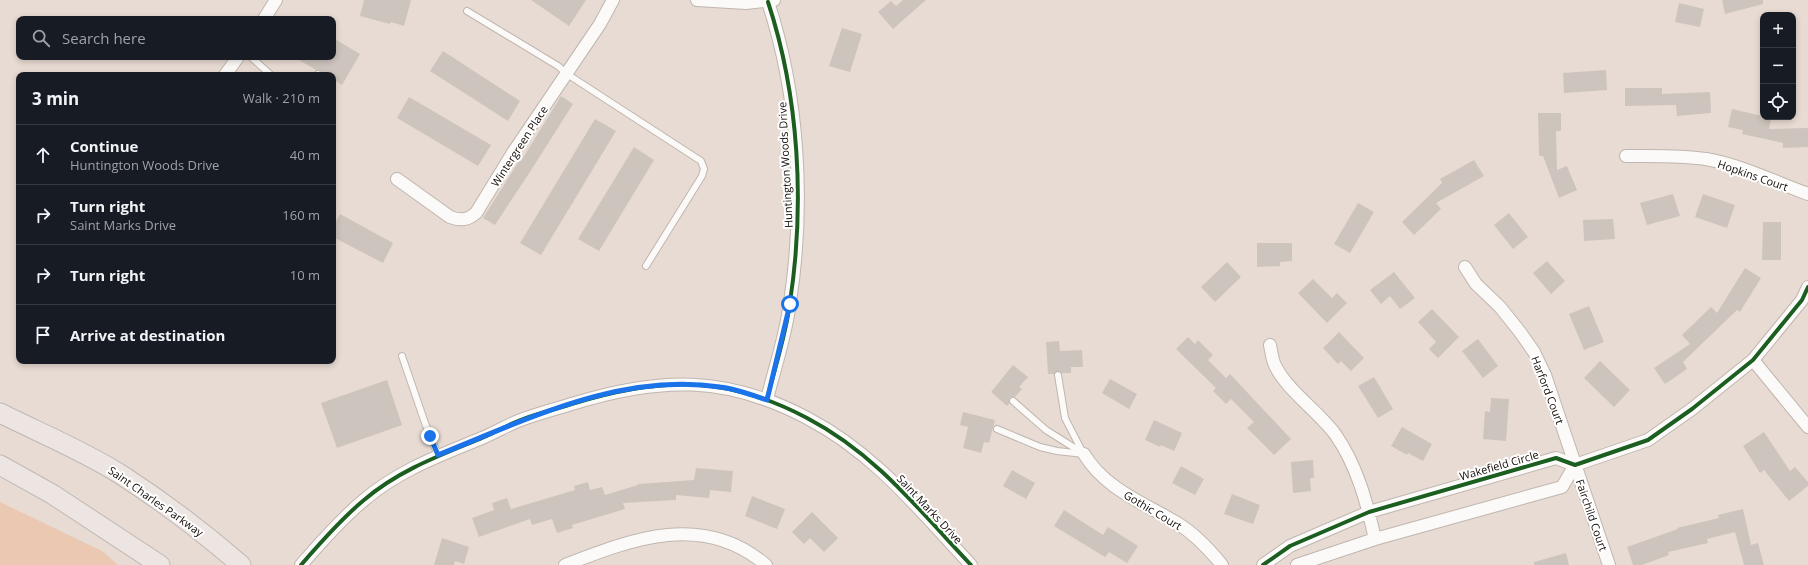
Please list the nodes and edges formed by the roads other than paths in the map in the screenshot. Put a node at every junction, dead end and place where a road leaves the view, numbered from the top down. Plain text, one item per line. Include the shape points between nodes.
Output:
1 (276, 0) edge
2 (613, 0) edge
3 (697, 0) edge
4 (771, 1) edge
5 (467, 11) dead end
6 (266, 16) edge
7 (236, 60) edge
8 (254, 60) edge
9 (227, 72) edge
10 (268, 72) edge
11 (567, 74) junction
12 (1626, 156) dead end
13 (397, 179) dead end
14 (1808, 194) edge
15 (646, 266) dead end
16 (1465, 267) dead end
17 (1808, 287) edge
18 (1270, 345) dead end
19 (402, 356) dead end
20 (1752, 360) junction
21 (1058, 375) dead end
22 (767, 400) junction
23 (1013, 401) dead end
24 (0, 414) edge
25 (1808, 427) edge
26 (997, 430) dead end
27 (1084, 454) junction
28 (438, 455) junction
29 (1576, 464) junction
30 (0, 465) edge
31 (1369, 512) junction
32 (1375, 539) junction
33 (160, 565) edge
34 (241, 565) edge
35 (301, 565) edge
36 (565, 565) edge
37 (766, 565) edge
38 (971, 565) edge
39 (1222, 565) edge
40 (1263, 565) edge
41 (1297, 565) edge
42 (1609, 565) edge

1 - 6 street
2 - 11 street, Wintergreen Place
3 - 4 street via 746,3
4 - 22 street, Huntington Woods Drive via 792,108 799,211 790,304
5 - 11 lane
7 - 9 street
8 - 10 lane
11 - 13 street, Wintergreen Place via 472,217 460,220 450,217
11 - 15 lane via 701,161 704,169 702,176
12 - 14 street, Hopkins Court via 1706,159 1728,164
16 - 29 street, Harford Court via 1476,284 1500,307 1534,352 1545,375
17 - 20 street via 1802,300
18 - 31 street via 1274,363 1284,378 1339,440
19 - 28 lane
20 - 25 street
20 - 29 street via 1692,409 1648,440
21 - 27 lane via 1065,418
22 - 28 street, Saint Marks Drive via 713,386 664,384 637,387 606,393 525,419
22 - 38 street, Saint Marks Drive via 806,417 856,448 893,482
23 - 27 lane via 1046,430
24 - 34 main road, Saint Charles Parkway via 56,439 119,473 196,528
26 - 27 lane via 1057,451
27 - 39 street, Gothic Court via 1091,466 1104,479 1190,532
28 - 35 street, Saint Marks Drive via 399,475 364,500
29 - 31 street, Wakefield Circle via 1556,458
29 - 32 street via 1562,487
29 - 42 street, Fairchild Court
30 - 33 main road via 52,494
31 - 32 street
31 - 40 street, Wakefield Circle via 1290,546
32 - 41 street
36 - 37 street via 638,539 688,535 710,537 732,544

